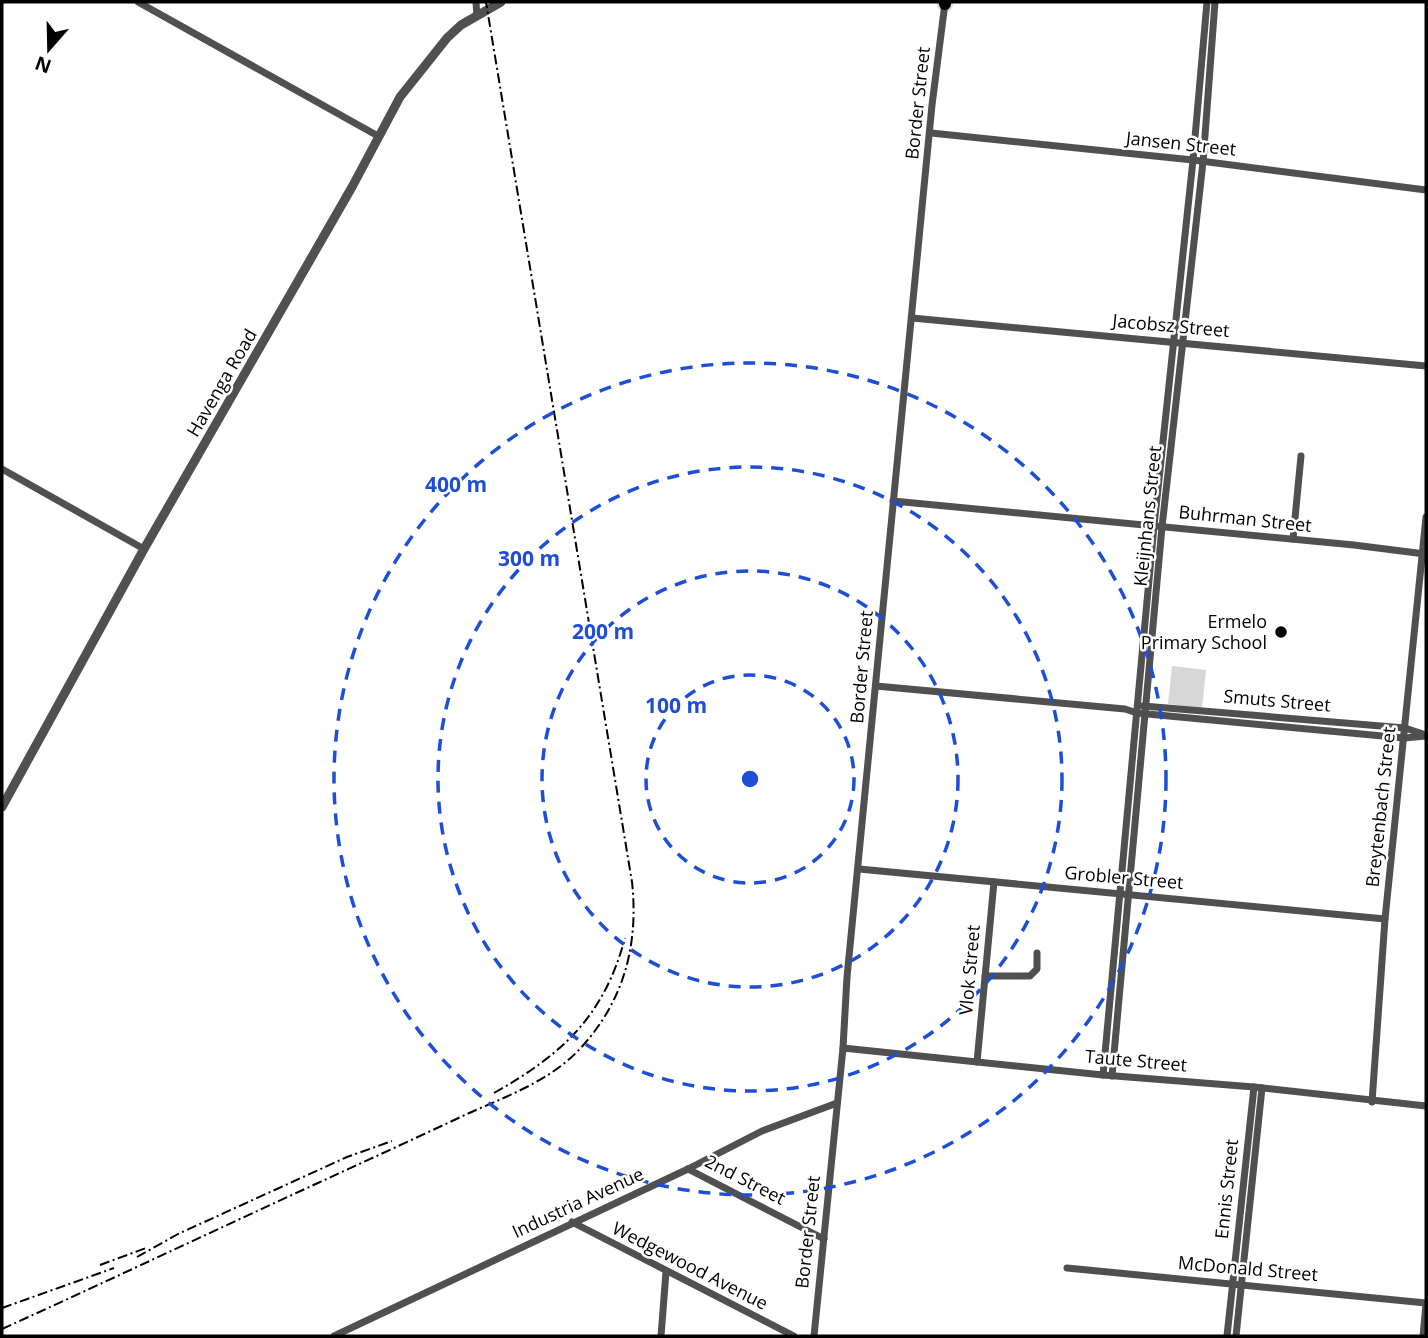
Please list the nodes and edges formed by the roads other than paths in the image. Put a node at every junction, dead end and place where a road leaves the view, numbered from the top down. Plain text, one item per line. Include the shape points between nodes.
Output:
1 (138, 2) edge
2 (475, 2) edge
3 (501, 2) edge
4 (945, 2) edge
5 (1207, 2) edge
6 (1215, 2) edge
7 (477, 16) junction
8 (931, 133) junction
9 (378, 136) junction
10 (1193, 160) junction
11 (1203, 162) junction
12 (1426, 190) edge
13 (912, 318) junction
14 (1174, 342) junction
15 (1183, 343) junction
16 (1426, 366) edge
17 (1301, 456) dead end
18 (2, 469) edge
19 (893, 501) junction
20 (1426, 517) edge
21 (1158, 526) junction
22 (1293, 539) junction
23 (144, 549) junction
24 (1424, 554) edge
25 (876, 687) junction
26 (1141, 710) junction
27 (1405, 728) junction
28 (1426, 735) edge
29 (1404, 738) junction
30 (2, 807) edge
31 (859, 869) junction
32 (993, 882) junction
33 (1124, 894) junction
34 (1385, 919) junction
35 (1037, 953) dead end
36 (985, 976) junction
37 (843, 1048) junction
38 (976, 1062) junction
39 (1103, 1075) junction
40 (1112, 1076) junction
41 (1258, 1087) junction
42 (1372, 1101) junction
43 (837, 1103) junction
44 (1426, 1107) edge
45 (688, 1169) junction
46 (572, 1222) junction
47 (824, 1239) junction
48 (1068, 1268) dead end
49 (666, 1272) junction
50 (1237, 1283) junction
51 (1426, 1303) edge
52 (334, 1336) edge
53 (661, 1336) edge
54 (794, 1336) edge
55 (814, 1336) edge
56 (1227, 1336) edge
57 (1236, 1336) edge
58 (1423, 1336) edge

1 - 9 street
2 - 7 street
3 - 7 street, Havenga Road
4 - 8 street, Border Street
5 - 10 street, Kleijnhans Street
6 - 11 street, Kleijnhans Street
7 - 9 street, Havenga Road via 437,48
8 - 10 street, Jansen Street
8 - 13 street, Border Street
9 - 23 street, Havenga Road
10 - 11 street, Jansen Street
10 - 14 street, Kleijnhans Street
11 - 12 street, Jansen Street
11 - 15 street, Kleijnhans Street
13 - 14 street, Jacobsz Street
13 - 19 street, Border Street
14 - 15 street, Jacobsz Street
14 - 21 street, Kleijnhans Street
15 - 16 street, Jacobsz Street
15 - 21 street, Kleijnhans Street
17 - 22 street
18 - 23 street
19 - 21 street, Buhrman Street
19 - 25 street, Border Street
20 - 24 street, Breytenbach Street
21 - 22 street, Buhrman Street
21 - 26 street, Kleijnhans Street
22 - 24 street, Buhrman Street
23 - 30 street, Havenga Road
24 - 27 street, Breytenbach Street
25 - 26 street, Smuts Street
25 - 31 street, Border Street
26 - 27 street, Smuts Street
26 - 29 street, Smuts Street
26 - 33 street, Kleijnhans Street
27 - 28 street, Smuts Street
27 - 29 street, Breytenbach Street
28 - 29 street, Smuts Street
29 - 34 street, Breytenbach Street
31 - 32 street, Grobler Street
31 - 37 street, Border Street
32 - 33 street, Grobler Street
32 - 36 street, Vlok Street
33 - 34 street, Grobler Street
33 - 39 street, Kleijnhans Street
33 - 40 street, Kleijnhans Street
34 - 42 street, Breytenbach Street
35 - 36 street via 1037,969 1030,976
36 - 38 street, Vlok Street
37 - 38 street, Taute Street
37 - 43 street, Border Street
38 - 39 street, Taute Street
39 - 40 street, Taute Street
40 - 41 street, Taute Street
41 - 42 street, Taute Street
41 - 50 street, Ennis Street
42 - 44 street, Taute Street
43 - 45 street, Industria Avenue via 762,1131
43 - 47 street, Border Street
45 - 46 street, Industria Avenue
45 - 47 street, 2nd Street
46 - 49 street, Wedgewood Avenue
46 - 52 street, Industria Avenue
47 - 55 street, Border Street
48 - 50 street, McDonald Street
49 - 53 street
49 - 54 street, Wedgewood Avenue
50 - 51 street, McDonald Street
50 - 56 street, Ennis Street
50 - 57 street, Ennis Street
51 - 58 street

